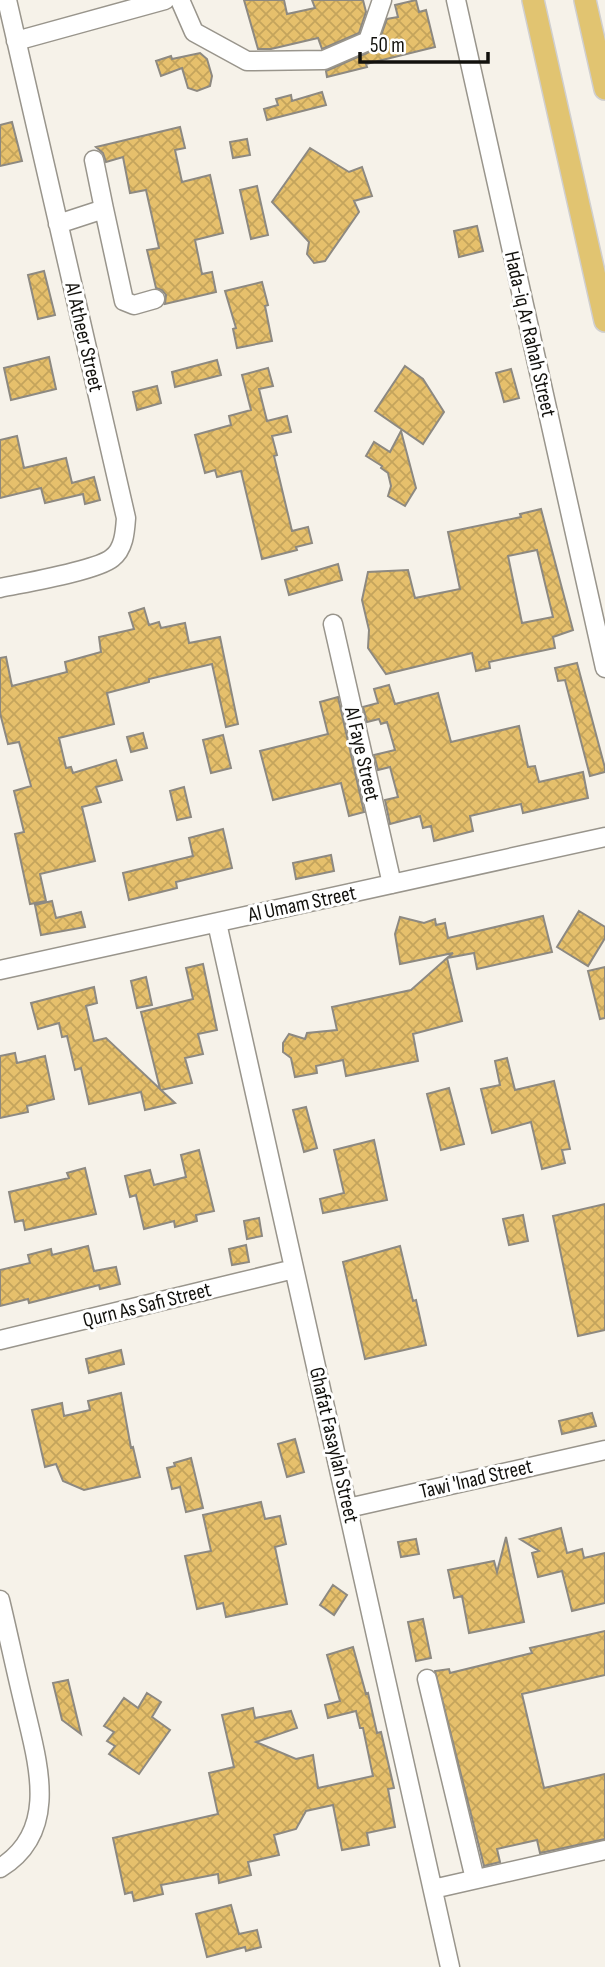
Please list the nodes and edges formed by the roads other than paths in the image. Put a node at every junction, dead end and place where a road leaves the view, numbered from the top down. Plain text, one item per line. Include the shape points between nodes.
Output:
1 (7, 0) edge
2 (165, 0) edge
3 (180, 0) edge
4 (382, 0) edge
5 (456, 0) edge
6 (533, 0) edge
7 (585, 0) edge
8 (16, 41) junction
9 (605, 89) edge
10 (94, 160) dead end
11 (104, 209) junction
12 (58, 224) junction
13 (155, 299) dead end
14 (605, 321) edge
15 (0, 588) edge
16 (332, 625) dead end
17 (605, 668) edge
18 (605, 837) edge
19 (392, 884) junction
20 (217, 923) junction
21 (0, 970) edge
22 (294, 1269) junction
23 (0, 1340) edge
24 (605, 1450) edge
25 (348, 1508) junction
26 (0, 1600) edge
27 (427, 1679) dead end
28 (605, 1850) edge
29 (0, 1868) edge
30 (475, 1879) junction
31 (433, 1889) junction
32 (450, 1967) edge

1 - 8 street, Al Atheer Street
2 - 8 street
3 - 4 street via 194,32 247,61 324,60 368,41
5 - 17 street, Hada-iq Ar Rahah Street
6 - 14 main road
7 - 9 main road
8 - 12 street, Al Atheer Street
10 - 11 street
11 - 12 street
11 - 13 street via 124,301 134,305
12 - 15 street, Al Atheer Street via 126,518 124,539 112,558 92,568
16 - 19 street, Al Faye Street
18 - 19 street, Al Umam Street
19 - 20 street, Al Umam Street
20 - 21 street, Al Umam Street
20 - 22 street, Ghafat Fasaylah Street
22 - 23 street, Qurn As Safi Street
22 - 25 street, Ghafat Fasaylah Street
24 - 25 street, Tawi 'Inad Street
25 - 31 street, Ghafat Fasaylah Street
26 - 29 street via 40,1776 33,1832 19,1855
27 - 30 street
28 - 30 street
30 - 31 street
31 - 32 street, Ghafat Fasaylah Street

